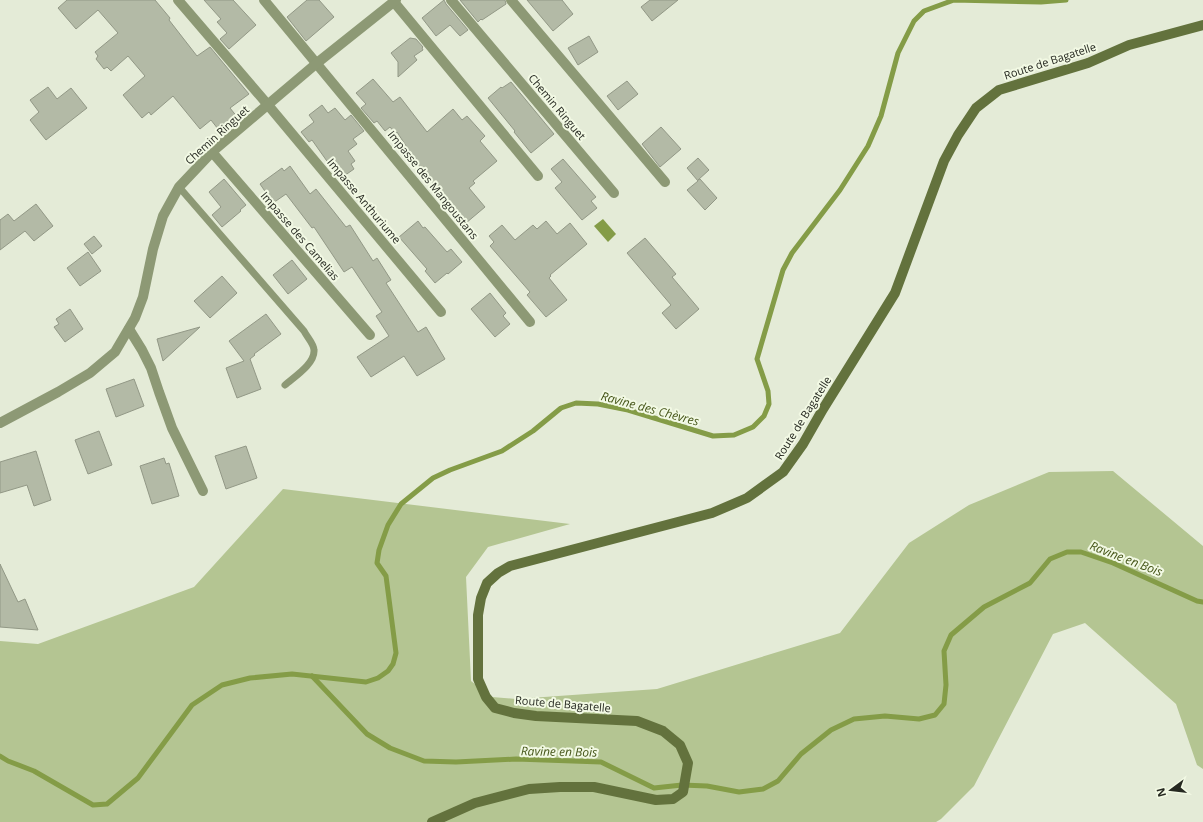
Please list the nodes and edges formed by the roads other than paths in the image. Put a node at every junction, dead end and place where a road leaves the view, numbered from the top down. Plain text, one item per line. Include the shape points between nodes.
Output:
1 (178, 0) edge
2 (264, 0) edge
3 (451, 0) edge
4 (511, 0) edge
5 (391, 2) edge
6 (1203, 26) edge
7 (317, 63) junction
8 (268, 105) junction
9 (212, 152) junction
10 (538, 176) dead end
11 (665, 182) dead end
12 (179, 187) junction
13 (614, 193) dead end
14 (441, 312) dead end
15 (530, 322) dead end
16 (129, 329) junction
17 (370, 335) dead end
18 (285, 385) dead end
19 (0, 423) edge
20 (203, 491) dead end
21 (432, 822) edge

1 - 8 street, Impasse Anthuriume
2 - 7 street, Impasse des Mangoustans
3 - 13 street, Chemin Ringuet
4 - 11 street
5 - 7 street, Chemin Ringuet
5 - 10 street, Chemin Ringuet
6 - 21 main road, Route de Bagatelle via 1129,45 1088,63 999,90 976,108 944,161 895,293 803,444 783,472 747,498 712,513 510,566 487,583 480,598 478,615 478,679 486,697 495,708 536,716 637,722 663,731 680,745 688,763 683,792 673,799 656,800 594,787 529,789 474,802
7 - 8 street, Chemin Ringuet
7 - 15 street, Impasse des Mangoustans
8 - 9 street, Chemin Ringuet
8 - 14 street, Impasse Anthuriume
9 - 12 street, Chemin Ringuet
9 - 17 street, Impasse des Camelias
12 - 16 street, Chemin Ringuet via 163,216 143,297
12 - 18 lane via 310,341 314,350 308,366
16 - 19 street, Chemin Ringuet via 115,352 90,372
16 - 20 street via 151,368 172,428

